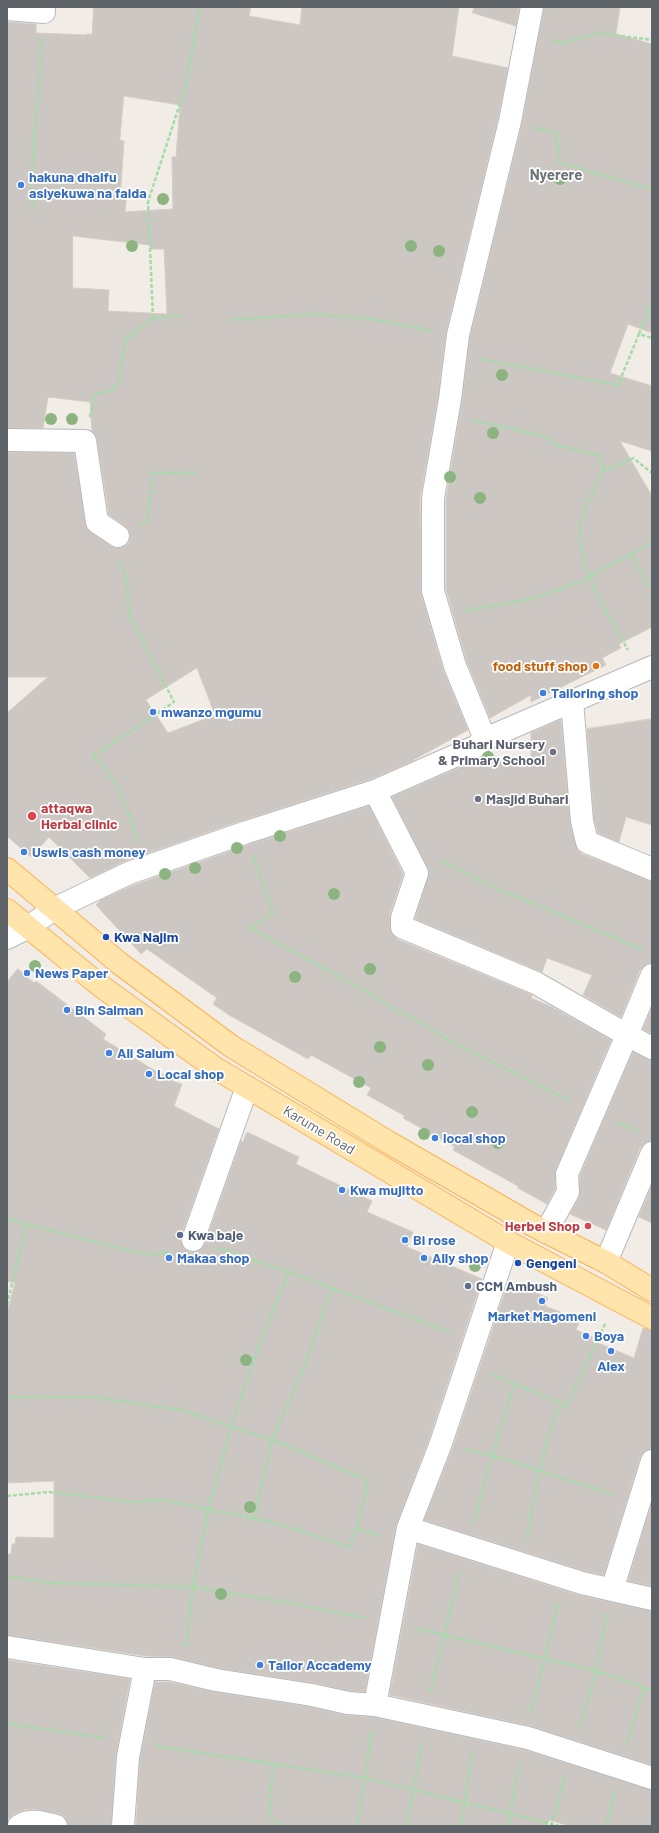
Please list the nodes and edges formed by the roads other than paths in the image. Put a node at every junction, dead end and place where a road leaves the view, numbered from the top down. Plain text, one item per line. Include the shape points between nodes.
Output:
1 (532, 7) edge
2 (7, 9) edge
3 (44, 9) edge
4 (7, 440) edge
5 (118, 536) road end
6 (646, 669) edge
7 (572, 701) junction
8 (485, 739) junction
9 (376, 791) junction
10 (652, 868) edge
11 (7, 869) edge
12 (54, 909) junction
13 (7, 910) edge
14 (28, 928) junction
15 (7, 938) edge
16 (652, 974) edge
17 (627, 1035) junction
18 (652, 1048) edge
19 (247, 1087) junction
20 (652, 1153) edge
21 (546, 1232) junction
22 (194, 1240) road end
23 (508, 1242) junction
24 (606, 1262) junction
25 (651, 1286) edge
26 (652, 1318) edge
27 (652, 1461) edge
28 (408, 1528) junction
29 (612, 1590) junction
30 (652, 1599) edge
31 (7, 1648) edge
32 (145, 1668) junction
33 (376, 1705) junction
34 (652, 1778) edge
35 (19, 1826) edge
36 (56, 1826) edge
37 (123, 1826) edge

1 - 8 street via 510,121 457,345 433,498 433,591 455,666
2 - 3 street
4 - 5 street via 85,441 97,522
6 - 7 street
7 - 8 street
7 - 10 street via 582,821 587,842
8 - 9 street via 475,747
9 - 12 street via 129,873
9 - 17 street via 417,873 402,918 402,927 536,984
11 - 12 main road
12 - 14 street
12 - 21 main road via 119,963 230,1046 388,1142
13 - 14 main road, Karume Road
14 - 15 street
14 - 19 main road, Karume Road via 108,991 215,1068
16 - 17 street
17 - 18 street
17 - 21 street via 567,1174 568,1192
19 - 22 street
19 - 23 main road, Karume Road
20 - 24 street
21 - 24 main road
23 - 26 main road, Karume Road
23 - 28 street via 441,1443
24 - 25 main road
27 - 29 street
28 - 29 street via 563,1578
28 - 33 street
29 - 30 street
31 - 32 street
32 - 33 street via 182,1672 348,1703
32 - 37 street via 128,1757
33 - 34 street via 524,1737
35 - 36 street via 34,1821

